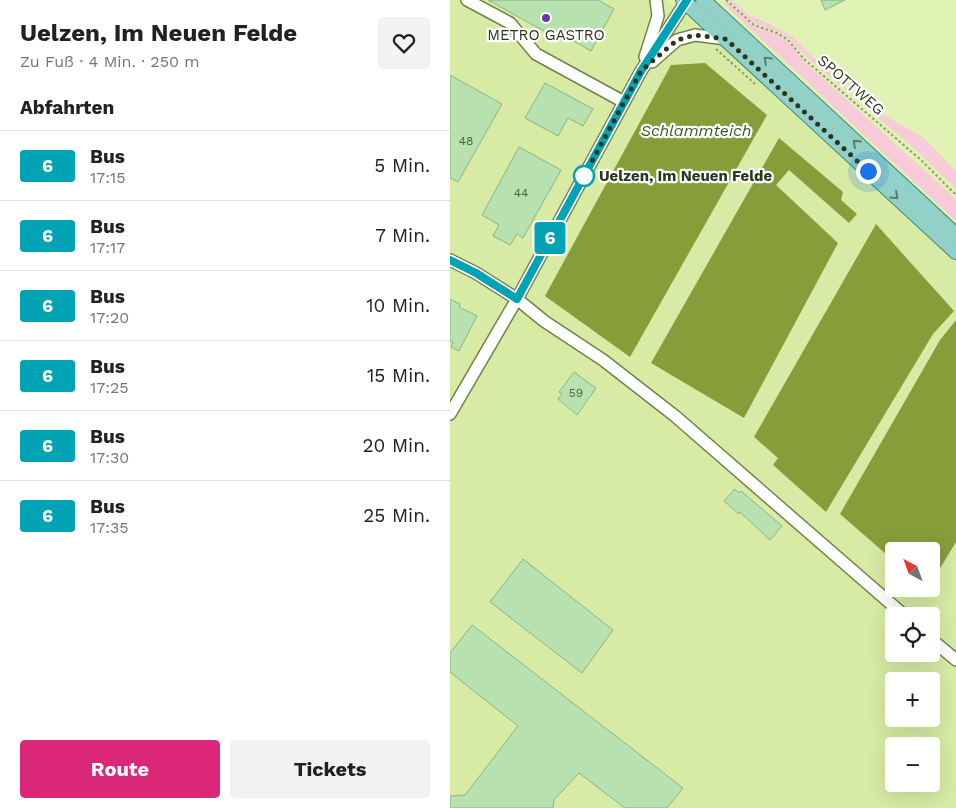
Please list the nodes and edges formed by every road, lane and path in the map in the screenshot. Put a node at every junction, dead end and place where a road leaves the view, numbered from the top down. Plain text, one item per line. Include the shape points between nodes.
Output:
1 (467, 0) edge
2 (656, 0) edge
3 (703, 0) edge
4 (726, 0) edge
5 (685, 1) edge
6 (726, 39) junction
7 (641, 71) junction
8 (624, 102) junction
9 (956, 195) edge
10 (956, 235) edge
11 (956, 252) edge
12 (450, 260) edge
13 (517, 299) junction
14 (450, 414) edge
15 (895, 607) edge
16 (940, 647) edge
17 (956, 660) edge

1 - 8 street via 510,23 536,54
2 - 7 street via 658,16
10 -> 3 main road
4 - 9 path, SPOTTWEG via 754,24 788,40 804,59 921,160
5 - 6 main road
5 - 7 street
6 - 7 street via 695,35 677,40
6 -> 11 main road
7 - 8 street
8 - 13 street
12 - 13 street
13 - 14 street
13 - 15 street via 675,416
16 - 17 street

